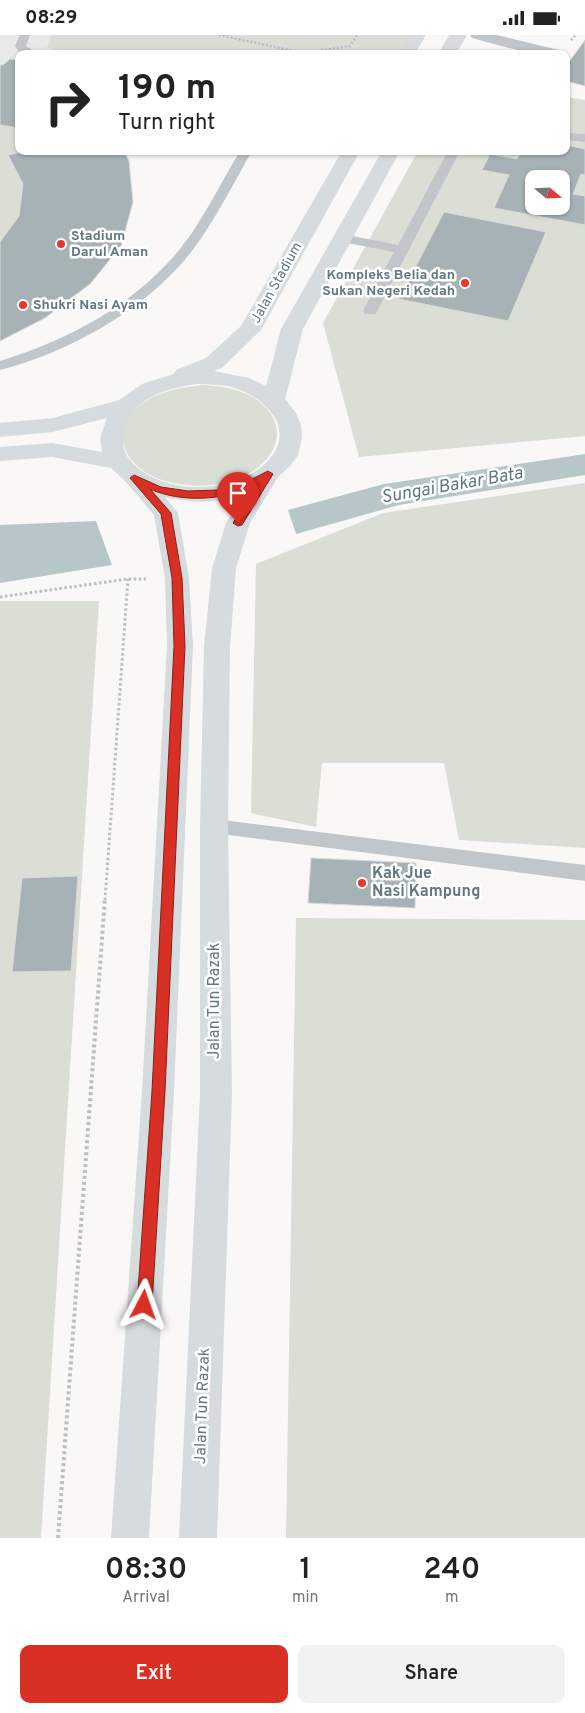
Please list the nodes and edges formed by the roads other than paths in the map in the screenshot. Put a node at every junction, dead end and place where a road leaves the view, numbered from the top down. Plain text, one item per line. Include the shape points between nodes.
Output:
1 (25, 35) edge
2 (417, 35) edge
3 (458, 35) edge
4 (478, 35) edge
5 (26, 50) edge
6 (408, 50) edge
7 (449, 50) edge
8 (537, 50) edge
9 (570, 136) edge
10 (585, 138) edge
11 (244, 155) edge
12 (349, 155) edge
13 (389, 155) edge
14 (452, 155) edge
15 (342, 239) junction
16 (402, 250) junction
17 (370, 311) dead end
18 (0, 366) edge
19 (169, 382) junction
20 (274, 399) junction
21 (124, 406) junction
22 (0, 430) edge
23 (0, 454) edge
24 (126, 470) junction
25 (268, 474) junction
26 (214, 826) junction
27 (585, 873) edge
28 (130, 1538) edge
29 (198, 1538) edge

1 - 5 lane via 20,46
2 - 6 main road
3 - 7 main road
4 - 8 street
9 - 10 lane
11 - 18 lane via 194,239 162,276 120,310 80,336
12 - 19 main road, Jalan Stadium via 250,329 214,363
13 - 15 main road
14 - 16 lane
15 - 16 lane
15 - 20 main road via 292,329
16 - 17 lane
19 - 20 main road via 198,377 226,379 253,387
19 - 21 main road via 144,392
20 - 25 main road via 287,416 291,435 286,455
21 - 22 main road via 53,425
21 - 24 main road via 113,424 110,443
23 - 24 main road via 52,450
24 - 25 main road via 159,489 188,495 219,493 248,485
24 - 28 main road via 166,513 177,578 180,646 159,1081
25 - 26 main road, Jalan Tun Razak via 238,523 224,568 217,647
26 - 27 lane
26 - 29 main road, Jalan Tun Razak via 216,1095

